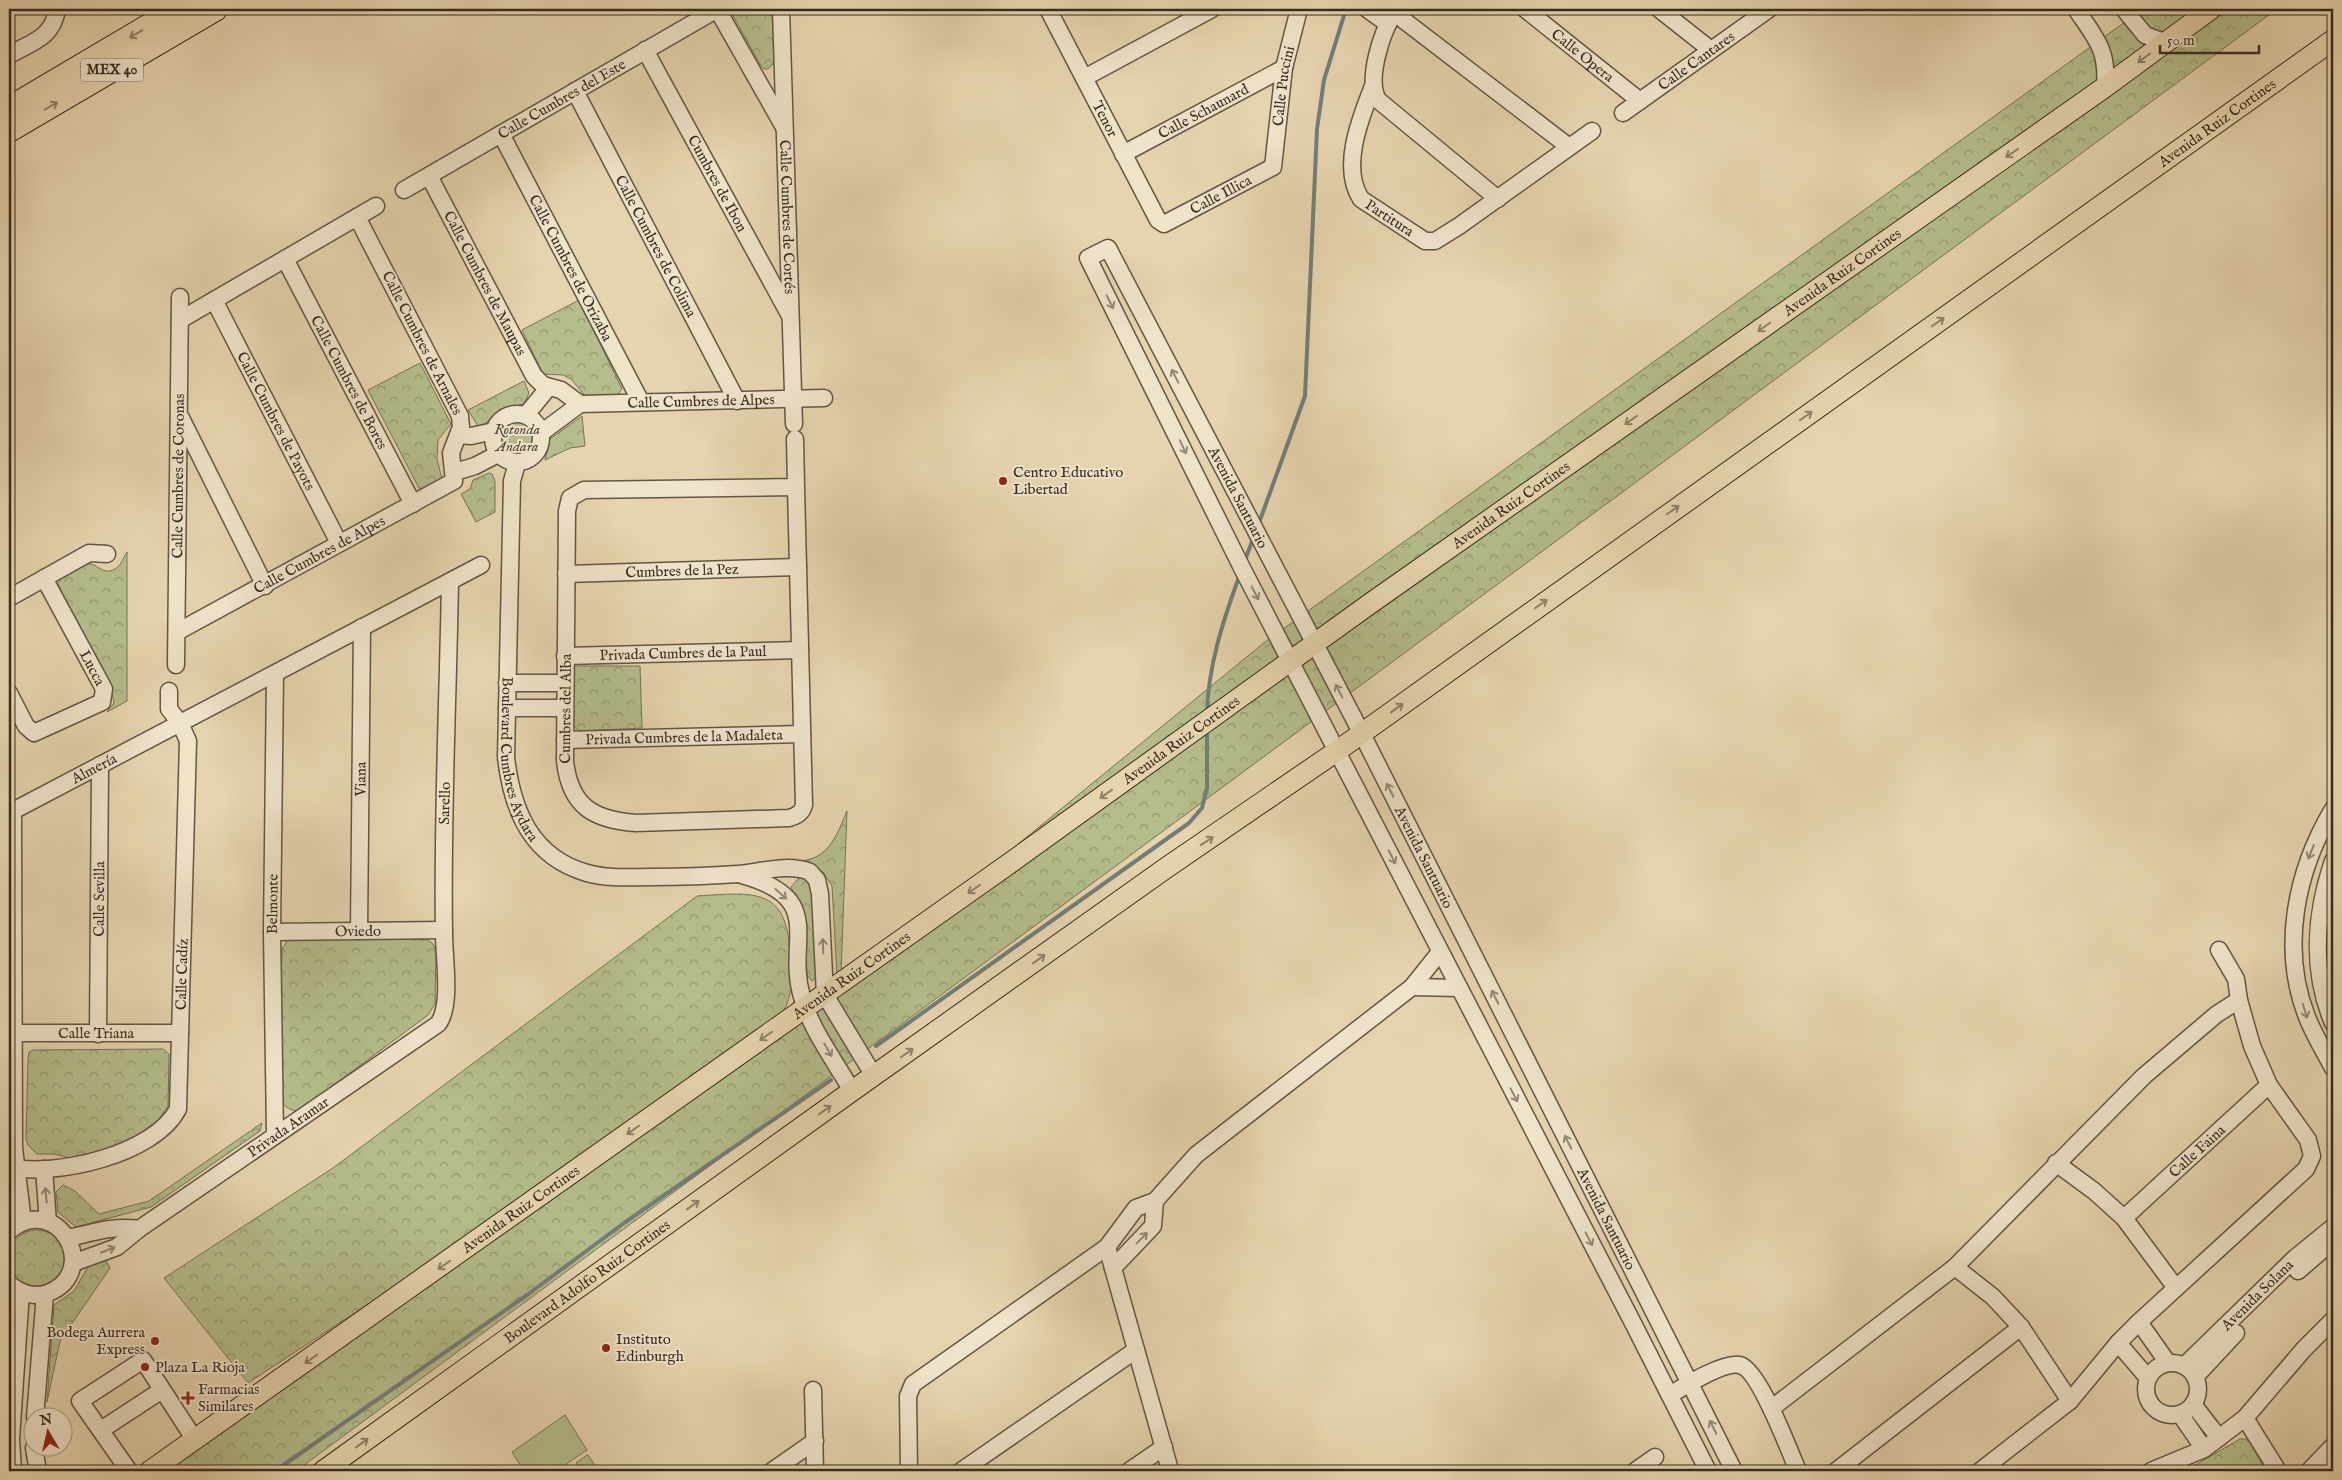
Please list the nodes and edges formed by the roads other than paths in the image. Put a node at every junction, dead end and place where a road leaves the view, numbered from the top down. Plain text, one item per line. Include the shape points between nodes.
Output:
1 (57, 9) edge
2 (178, 9) edge
3 (215, 9) edge
4 (781, 9) edge
5 (1048, 9) edge
6 (1212, 9) edge
7 (1299, 9) edge
8 (1367, 9) edge
9 (1525, 9) edge
10 (1659, 9) edge
11 (1769, 9) edge
12 (2076, 9) edge
13 (2124, 9) edge
14 (2212, 9) edge
15 (1390, 15) edge
16 (2333, 40) edge
17 (2164, 42) junction
18 (645, 50) junction
19 (1711, 50) junction
20 (9, 55) edge
21 (1284, 68) junction
22 (1084, 78) junction
23 (1373, 86) junction
24 (2105, 86) junction
25 (575, 91) junction
26 (1640, 101) junction
27 (9, 109) edge
28 (1623, 113) dead end
29 (784, 127) junction
30 (9, 130) edge
31 (1592, 131) dead end
32 (501, 134) junction
33 (1568, 146) junction
34 (1123, 154) junction
35 (1274, 165) joint
36 (429, 176) junction
37 (404, 190) dead end
38 (1498, 199) junction
39 (376, 206) dead end
40 (357, 217) junction
41 (1167, 224) joint
42 (286, 259) junction
43 (180, 297) dead end
44 (214, 300) junction
45 (790, 317) junction
46 (180, 320) junction
47 (548, 388) junction
48 (824, 398) dead end
49 (793, 400) junction
50 (737, 401) junction
51 (641, 402) junction
52 (580, 404) junction
53 (179, 415) junction
54 (526, 415) junction
55 (494, 431) junction
56 (794, 431) joint
57 (541, 433) junction
58 (458, 435) junction
59 (498, 454) junction
60 (517, 463) junction
61 (455, 472) junction
62 (796, 487) junction
63 (413, 504) junction
64 (339, 543) junction
65 (107, 554) dead end
66 (481, 565) dead end
67 (798, 567) junction
68 (566, 574) junction
69 (44, 578) junction
70 (450, 582) junction
71 (265, 586) junction
72 (9, 598) edge
73 (362, 627) junction
74 (177, 632) junction
75 (1314, 644) junction
76 (800, 650) junction
77 (565, 656) junction
78 (1291, 661) junction
79 (176, 665) dead end
80 (275, 674) junction
81 (564, 683) junction
82 (508, 684) junction
83 (169, 691) dead end
84 (9, 692) edge
85 (507, 708) junction
86 (564, 708) junction
87 (180, 723) junction
88 (802, 734) junction
89 (1362, 734) junction
90 (565, 740) junction
91 (1337, 751) junction
92 (100, 765) junction
93 (2333, 809) edge
94 (11, 812) edge
95 (2333, 861) edge
96 (738, 874) junction
97 (444, 930) junction
98 (359, 931) junction
99 (272, 932) junction
100 (2219, 950) dead end
101 (1440, 952) junction
102 (1412, 987) junction
103 (1459, 988) junction
104 (825, 995) junction
105 (2239, 1000) junction
106 (806, 1008) junction
107 (2333, 1023) edge
108 (438, 1024) joint
109 (12, 1033) junction
110 (180, 1033) junction
111 (98, 1034) junction
112 (1527, 1060) junction
113 (2333, 1068) edge
114 (1503, 1075) junction
115 (874, 1076) junction
116 (2269, 1085) junction
117 (852, 1091) junction
118 (275, 1134) junction
119 (2056, 1163) junction
120 (12, 1168) edge
121 (44, 1169) junction
122 (1155, 1201) junction
123 (2124, 1218) junction
124 (23, 1222) junction
125 (48, 1222) junction
126 (2333, 1226) edge
127 (139, 1229) junction
128 (9, 1230) edge
129 (68, 1238) junction
130 (2333, 1241) edge
131 (1107, 1248) junction
132 (73, 1263) junction
133 (1955, 1267) junction
134 (1113, 1268) junction
135 (15, 1288) edge
136 (2176, 1288) junction
137 (45, 1294) junction
138 (2333, 1320) edge
139 (2139, 1322) junction
140 (2021, 1327) junction
141 (2118, 1343) junction
142 (1136, 1350) junction
143 (16, 1357) junction
144 (40, 1359) junction
145 (2168, 1363) junction
146 (2190, 1371) junction
147 (2148, 1378) junction
148 (1691, 1382) junction
149 (162, 1390) junction
150 (814, 1390) dead end
151 (1670, 1395) junction
152 (2070, 1401) junction
153 (36, 1408) edge
154 (1772, 1408) junction
155 (2187, 1409) junction
156 (2245, 1418) junction
157 (12, 1423) junction
158 (22, 1424) edge
159 (100, 1430) junction
160 (2219, 1438) junction
161 (195, 1440) junction
162 (815, 1441) junction
163 (2333, 1446) edge
164 (1164, 1447) junction
165 (2204, 1449) junction
166 (1656, 1457) dead end
167 (36, 1458) edge
168 (1170, 1470) edge
169 (2159, 1470) edge
170 (14, 1471) edge
171 (38, 1471) edge
172 (129, 1471) edge
173 (150, 1471) edge
174 (323, 1471) edge
175 (772, 1471) edge
176 (815, 1471) edge
177 (909, 1471) edge
178 (961, 1471) edge
179 (1128, 1471) edge
180 (1635, 1471) edge
181 (1708, 1471) edge
182 (1734, 1471) edge
183 (1798, 1471) edge
184 (1836, 1471) edge
185 (1980, 1471) edge
186 (2278, 1471) edge
187 (2309, 1471) edge

1 - 20 street via 48,34
2 -> 27 highway, MEX 40
30 -> 3 highway, MEX 40
4 - 29 street, Calle Cumbres de Cortés
5 - 22 street, Tenor
6 - 22 street
7 - 21 street, Calle Puccini
8 - 15 street
9 - 26 street, Calle Opera
10 - 19 street
11 - 19 street, Calle Cantares
12 - 24 street via 2104,52 2107,66
13 - 17 street via 2145,35
14 - 17 main road, Avenida Ruiz Cortines
15 - 23 street
15 - 33 street
89 -> 16 main road, Avenida Ruiz Cortines
17 -> 24 main road, Avenida Ruiz Cortines
18 - 25 street, Calle Cumbres del Este
18 - 29 street, Calle Cumbres del Este via 712,12 720,14
18 - 45 street, Cumbres de Ibon
19 - 26 street, Calle Cantares
21 - 34 street, Calle Schaunard
21 - 35 street, Calle Puccini
22 - 34 street, Tenor
23 - 38 street via 1378,100
23 - 38 street, Partitura via 1355,131 1353,179 1361,199 1425,242 1431,242
24 -> 75 main road, Avenida Ruiz Cortines
25 - 32 street, Calle Cumbres del Este
25 - 50 street, Calle Cumbres de Colima
26 - 28 street, Calle Cantares
29 - 45 street, Calle Cumbres de Cortés
31 - 33 street, Partitura
32 - 36 street, Calle Cumbres del Este
32 - 51 street, Calle Cumbres de Orizaba
33 - 38 street, Partitura
34 - 41 street, Tenor via 1158,220
35 - 41 street, Calle Illica
36 - 37 street, Calle Cumbres del Este
36 - 47 street, Calle Cumbres de Maupas via 534,376
39 - 40 street
40 - 42 street
40 - 58 street, Calle Cumbres de Arnales via 458,411 462,421
42 - 44 street
42 - 63 street, Calle Cumbres de Bores
43 - 46 street, Calle Cumbres de Coronas
44 - 46 street
44 - 64 street, Calle Cumbres de Payots
45 - 49 street, Calle Cumbres de Cortés
46 - 53 street, Calle Cumbres de Coronas
47 - 52 street via 562,390
47 - 54 street
48 - 49 street, Calle Cumbres de Alpes
49 - 50 street, Calle Cumbres de Alpes
49 - 56 street, Calle Cumbres de Cortés
50 - 51 street, Calle Cumbres de Alpes
51 - 52 street, Calle Cumbres de Alpes
52 - 57 street
53 - 71 street
53 - 74 street, Calle Cumbres de Coronas
54 - 55 street via 503,418
54 - 57 street
55 - 58 street
55 - 59 street via 494,447
56 - 62 street, Cumbres del Alba
57 - 60 street via 540,448 536,454
58 - 61 street, Calle Cumbres de Arnales via 451,453
59 - 60 street via 509,462
59 - 61 street
60 - 82 street, Boulevard Cumbres Aydara via 512,481
61 - 63 street, Calle Cumbres de Alpes via 452,483
62 - 67 street, Cumbres del Alba
62 - 68 street, Cumbres del Alba via 579,491 570,498 567,511
63 - 64 street, Calle Cumbres de Alpes
64 - 71 street, Calle Cumbres de Alpes
65 - 69 street via 89,553
66 - 70 street
67 - 68 street, Cumbres de la Pez
67 - 76 street, Cumbres del Alba
68 - 77 street, Cumbres del Alba
69 - 72 street
69 - 84 street, Lucca via 104,689 104,698 102,702 34,733 26,726
70 - 73 street
70 - 97 street, Sarello
71 - 74 street, Calle Cumbres de Alpes
73 - 80 street
73 - 98 street, Viana
74 - 79 street, Calle Cumbres de Coronas
75 - 78 main road, Avenida Ruiz Cortines
75 -> 78 street, Avenida Santuario via 1108,248 1088,258
89 -> 75 street, Avenida Santuario
76 - 77 street, Privada Cumbres de la Paul
76 - 88 street, Cumbres del Alba
77 - 81 street, Cumbres del Alba
78 - 91 street, Avenida Santuario
78 -> 104 main road, Avenida Ruiz Cortines
80 - 87 street
80 - 99 street, Belmonte
81 - 82 street
81 - 86 street, Cumbres del Alba
82 - 85 street, Boulevard Cumbres Aydara
83 - 87 street, Calle Cadíz via 169,709
85 - 86 street
85 - 96 street, Boulevard Cumbres Aydara via 506,757 512,798 528,830 552,856 588,873 612,877
86 - 90 street, Cumbres del Alba
87 - 92 street, Almería
87 - 110 street, Calle Cadíz via 188,741
88 - 90 street, Privada Cumbres de la Madaleta
88 - 90 street, Cumbres del Alba via 804,805 795,817 636,823 600,816 585,808 576,798 566,773
89 - 91 main road, Avenida Ruiz Cortines
112 -> 89 street, Avenida Santuario
91 -> 101 street, Avenida Santuario
115 -> 91 main road, Avenida Ruiz Cortines
92 - 94 street, Almería
92 - 111 street, Calle Sevilla
93 -> 113 street via 2309,857 2294,921 2299,991 2316,1039
94 - 109 street
95 - 107 street via 2318,929 2322,985
104 -> 96 street via 822,908 819,884 814,875 803,869 791,868
96 -> 106 street via 774,888 795,911 800,935 799,984
97 - 98 street, Oviedo
97 - 108 street, Sarello via 445,1006
98 - 99 street, Oviedo
99 - 118 street, Belmonte
100 - 105 street via 2236,980
101 - 102 street
101 - 103 street, Avenida Santuario
102 - 103 street
102 - 122 street via 1196,1155
103 - 114 street, Avenida Santuario
104 - 106 main road, Avenida Ruiz Cortines
104 - 115 street
105 - 116 street via 2252,1046
105 - 119 street via 2217,1014 2144,1076
106 -> 117 street
106 -> 161 main road, Avenida Ruiz Cortines
108 - 118 street, Privada Aramar
109 - 111 street, Calle Triana
109 - 120 street
110 - 111 street, Calle Triana
110 - 121 street, Calle Cadíz via 178,1109 170,1121 124,1152
112 - 114 street
148 -> 112 street, Avenida Santuario
114 -> 151 street, Avenida Santuario
115 - 117 main road, Avenida Ruiz Cortines
116 - 123 street, Calle Faina
116 - 136 street via 2308,1140 2312,1156 2306,1169
174 -> 117 main road, Boulevard Adolfo Ruiz Cortines
118 - 127 street, Privada Aramar
119 - 123 street
119 - 133 street
120 - 121 street, Calle Cadíz
120 - 124 street
125 -> 121 street
122 - 131 street via 1136,1208
134 -> 122 street via 1153,1226
123 - 136 street
124 - 125 street
124 - 128 street
125 - 129 street
126 - 146 street, Avenida Solana via 2295,1258
127 - 129 street via 110,1228
132 -> 127 street, Privada Aramar via 117,1247
129 - 132 street
130 - 146 street, Avenida Solana
131 - 134 street
131 - 177 street via 912,1384 908,1396
132 - 137 street via 60,1286
133 - 140 street via 1992,1297
133 - 154 street
134 - 142 street
135 - 137 street via 37,1295
135 - 143 street
136 - 139 street
137 - 144 street
138 - 156 street via 2304,1348
139 - 141 street
139 - 145 street
140 - 152 street
140 - 184 street
141 - 147 street
141 - 152 street
142 - 164 street
142 - 178 street
143 - 144 street
143 - 157 street
144 - 153 street
145 - 146 street
145 - 147 street via 2153,1371
146 - 155 street via 2198,1390
147 - 155 street via 2146,1395 2150,1403 2163,1413
148 - 151 street
148 - 154 street via 1729,1365 1740,1365 1750,1372
182 -> 148 street, Avenida Santuario
149 - 159 street
149 - 159 street via 143,1360 80,1401
149 - 161 street
150 - 162 street
151 - 181 street, Avenida Santuario
152 - 185 street
154 - 183 street
155 - 160 street
155 - 165 street
156 - 160 street
156 - 186 street
157 - 158 street
157 - 170 street
159 - 172 street
160 - 165 street
161 - 173 main road, Avenida Ruiz Cortines
162 - 175 street
162 - 176 street
163 - 187 street
164 - 168 street
164 - 179 street
165 - 169 street
166 - 180 street
167 - 171 street

